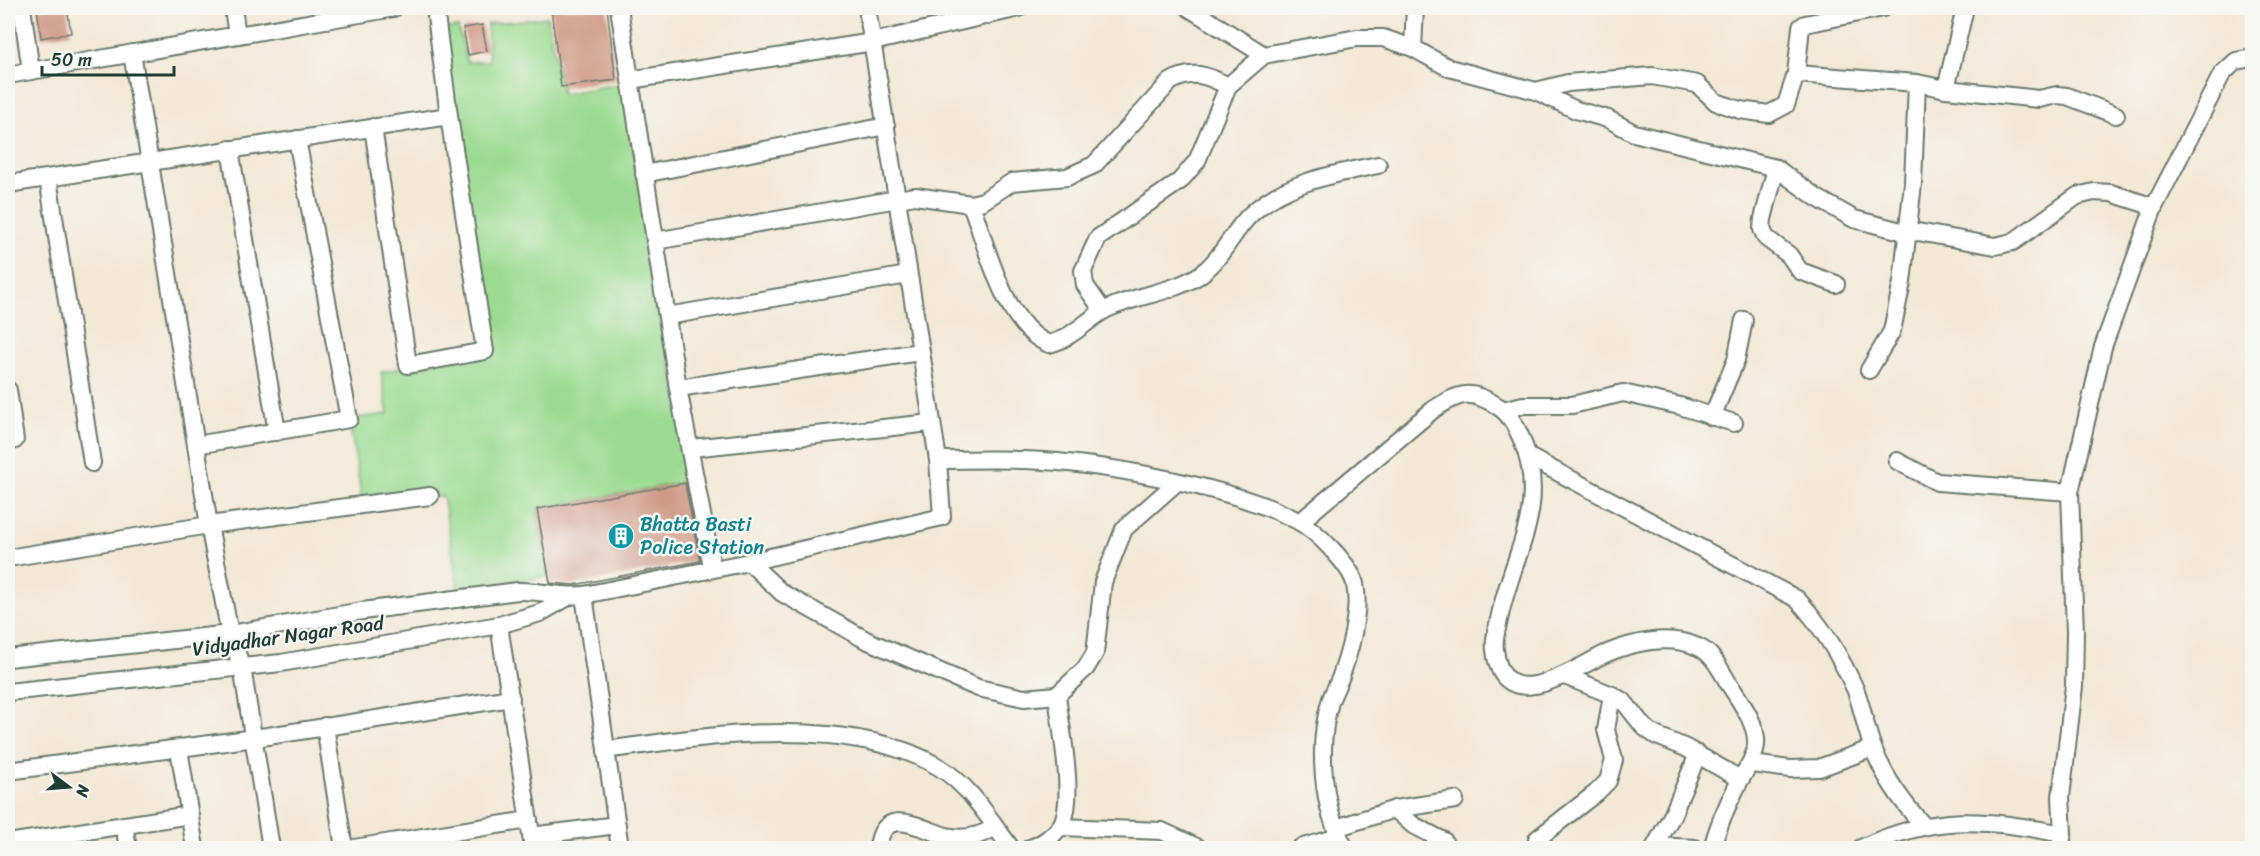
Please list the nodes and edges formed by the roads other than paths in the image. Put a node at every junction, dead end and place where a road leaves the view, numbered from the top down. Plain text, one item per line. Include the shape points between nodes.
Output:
1 (22, 8) edge
2 (232, 8) edge
3 (394, 8) edge
4 (435, 8) edge
5 (619, 8) edge
6 (867, 8) edge
7 (1019, 8) edge
8 (1189, 8) edge
9 (1415, 8) edge
10 (1883, 8) edge
11 (1965, 8) edge
12 (337, 12) edge
13 (237, 35) junction
14 (873, 42) junction
15 (1413, 48) junction
16 (132, 53) junction
17 (1264, 55) junction
18 (2253, 58) edge
19 (31, 71) junction
20 (1796, 74) junction
21 (8, 75) edge
22 (630, 80) junction
23 (1917, 83) junction
24 (1228, 86) junction
25 (1946, 89) junction
26 (1536, 91) junction
27 (2116, 115) dead end
28 (449, 116) junction
29 (886, 126) junction
30 (373, 128) junction
31 (297, 139) junction
32 (230, 149) junction
33 (150, 162) junction
34 (1378, 165) dead end
35 (1776, 168) junction
36 (644, 174) junction
37 (48, 178) junction
38 (8, 184) edge
39 (897, 199) junction
40 (971, 204) junction
41 (2154, 207) junction
42 (1909, 233) junction
43 (655, 241) junction
44 (908, 275) junction
45 (1836, 284) dead end
46 (1103, 311) junction
47 (667, 316) junction
48 (1744, 320) dead end
49 (920, 352) junction
50 (1869, 370) dead end
51 (678, 388) junction
52 (8, 390) edge
53 (1503, 410) junction
54 (1712, 417) junction
55 (931, 423) junction
56 (1734, 423) dead end
57 (278, 432) junction
58 (8, 441) edge
59 (196, 446) junction
60 (691, 448) junction
61 (1529, 457) junction
62 (938, 460) junction
63 (1897, 461) dead end
64 (92, 463) dead end
65 (1177, 482) junction
66 (2070, 492) junction
67 (430, 496) dead end
68 (1300, 522) junction
69 (209, 525) junction
70 (8, 558) edge
71 (749, 562) junction
72 (712, 567) junction
73 (576, 596) junction
74 (500, 625) junction
75 (230, 634) junction
76 (8, 658) edge
77 (242, 667) junction
78 (1565, 676) junction
79 (8, 692) edge
80 (1057, 694) junction
81 (1612, 694) junction
82 (511, 698) junction
83 (325, 726) junction
84 (255, 738) junction
85 (1873, 748) junction
86 (178, 749) junction
87 (606, 750) junction
88 (1698, 754) junction
89 (1752, 764) junction
90 (8, 771) edge
91 (1740, 779) junction
92 (1455, 800) dead end
93 (1395, 808) junction
94 (190, 815) junction
95 (124, 825) junction
96 (617, 825) junction
97 (1923, 825) junction
98 (995, 827) junction
99 (1060, 827) junction
100 (531, 835) edge
101 (1340, 838) edge
102 (1537, 840) dead end
103 (1444, 841) dead end
104 (2062, 841) edge
105 (62, 842) edge
106 (8, 843) edge
107 (1655, 848) edge
108 (128, 849) edge
109 (195, 849) edge
110 (271, 849) edge
111 (344, 849) edge
112 (354, 849) edge
113 (620, 849) edge
114 (878, 849) edge
115 (1011, 849) edge
116 (1030, 849) edge
117 (1199, 849) edge
118 (1300, 849) edge
119 (1695, 849) edge
120 (1712, 849) edge
121 (1861, 849) edge

1 - 19 street
2 - 13 street
3 - 12 street
4 - 28 street
5 - 22 street
6 - 14 street
7 - 14 street
8 - 17 street
9 - 15 street
10 - 20 street via 1801,27
11 - 25 street
12 - 13 street
13 - 16 street
14 - 22 street
14 - 29 street
15 - 17 street via 1383,38 1358,38
15 - 26 street via 1449,68
16 - 19 street
16 - 33 street
17 - 24 street
18 - 41 street via 2236,61 2222,74
19 - 21 street
20 - 23 street
20 - 26 street via 1786,105 1769,114 1716,102 1697,84 1652,76 1568,83
22 - 36 street
23 - 25 street
23 - 42 street
24 - 40 street via 1208,76 1181,75 1170,82 1094,165 1067,177 1012,182 983,201
24 - 46 street via 1192,168 1180,182 1098,238 1083,271 1085,285
25 - 27 street via 2039,99 2057,94
26 - 35 street via 1634,133
28 - 30 street
28 - 30 street via 485,351 408,365
29 - 36 street
29 - 39 street
30 - 31 street
31 - 32 street
31 - 57 street via 349,420
32 - 33 street
32 - 57 street
33 - 37 street
33 - 59 street
34 - 46 street via 1329,175 1272,198 1250,215 1223,253 1196,277
35 - 42 street via 1854,219
35 - 45 street via 1763,219 1766,238 1789,255 1800,271
36 - 43 street
37 - 38 street
37 - 64 street
39 - 40 street via 915,196
39 - 43 street
39 - 44 street
40 - 46 street via 1007,299 1026,330 1049,344 1060,341
41 - 42 street via 2110,194 2077,196 2013,242 1995,246
41 - 66 street via 2103,347
42 - 50 street via 1892,331
43 - 47 street
44 - 47 street
44 - 49 street
47 - 51 street
48 - 54 street via 1736,360
49 - 51 street
49 - 55 street
51 - 60 street
52 - 58 street via 15,440
53 - 54 street via 1523,405 1579,404 1623,393
53 - 61 street via 1517,428
53 - 68 street via 1483,397 1457,395 1434,409
54 - 56 street
55 - 60 street
55 - 62 street
57 - 59 street
59 - 69 street
60 - 72 street
61 - 78 street via 1534,492 1505,592 1494,644 1496,661 1502,676 1511,684 1526,686
61 - 85 street via 1797,599 1816,620 1846,670
62 - 65 street via 1026,460
62 - 71 street, Vidyadhar Nagar Road via 942,517
63 - 66 street via 1936,482
65 - 68 street via 1265,506
65 - 80 street via 1124,529 1103,582 1095,653 1086,668
66 - 104 street via 2074,686 2061,797
67 - 69 street
68 - 101 street via 1336,554 1355,582 1356,619 1348,657 1330,701 1323,738 1326,777
69 - 70 street
69 - 75 street
71 - 72 street, Vidyadhar Nagar Road
71 - 80 street via 782,593 866,640 978,688 1024,698
72 - 73 street, Vidyadhar Nagar Road
73 - 74 street, Vidyadhar Nagar Road via 540,613
73 - 75 street, Vidyadhar Nagar Road via 518,591 362,611
73 - 87 street
74 - 77 street, Vidyadhar Nagar Road
74 - 82 street
75 - 76 street, Vidyadhar Nagar Road
75 - 77 street
77 - 79 street, Vidyadhar Nagar Road
77 - 84 street
78 - 81 street
78 - 89 street via 1605,654 1655,640 1698,647 1712,656 1750,722 1756,743
80 - 99 street via 1067,785
81 - 88 street via 1655,735
81 - 102 street via 1606,730 1614,760 1608,781
82 - 83 street
82 - 100 street
83 - 84 street
83 - 111 street
84 - 86 street
84 - 110 street
85 - 89 street via 1819,768
85 - 97 street via 1906,807
86 - 90 street
86 - 94 street
87 - 96 street
87 - 98 street via 764,735 853,737 883,744 939,767 982,806
88 - 91 street
88 - 107 street
89 - 91 street
91 - 120 street via 1719,821
92 - 93 street
93 - 101 street
93 - 103 street via 1413,825
94 - 95 street
94 - 109 street
95 - 105 street
95 - 108 street
96 - 100 street
96 - 113 street
97 - 104 street via 1982,821
97 - 121 street
98 - 114 street via 982,836 966,838 947,836 910,822 894,823 884,831
98 - 115 street
99 - 116 street
99 - 117 street via 1162,831
100 - 112 street
101 - 118 street
105 - 106 street
107 - 119 street

